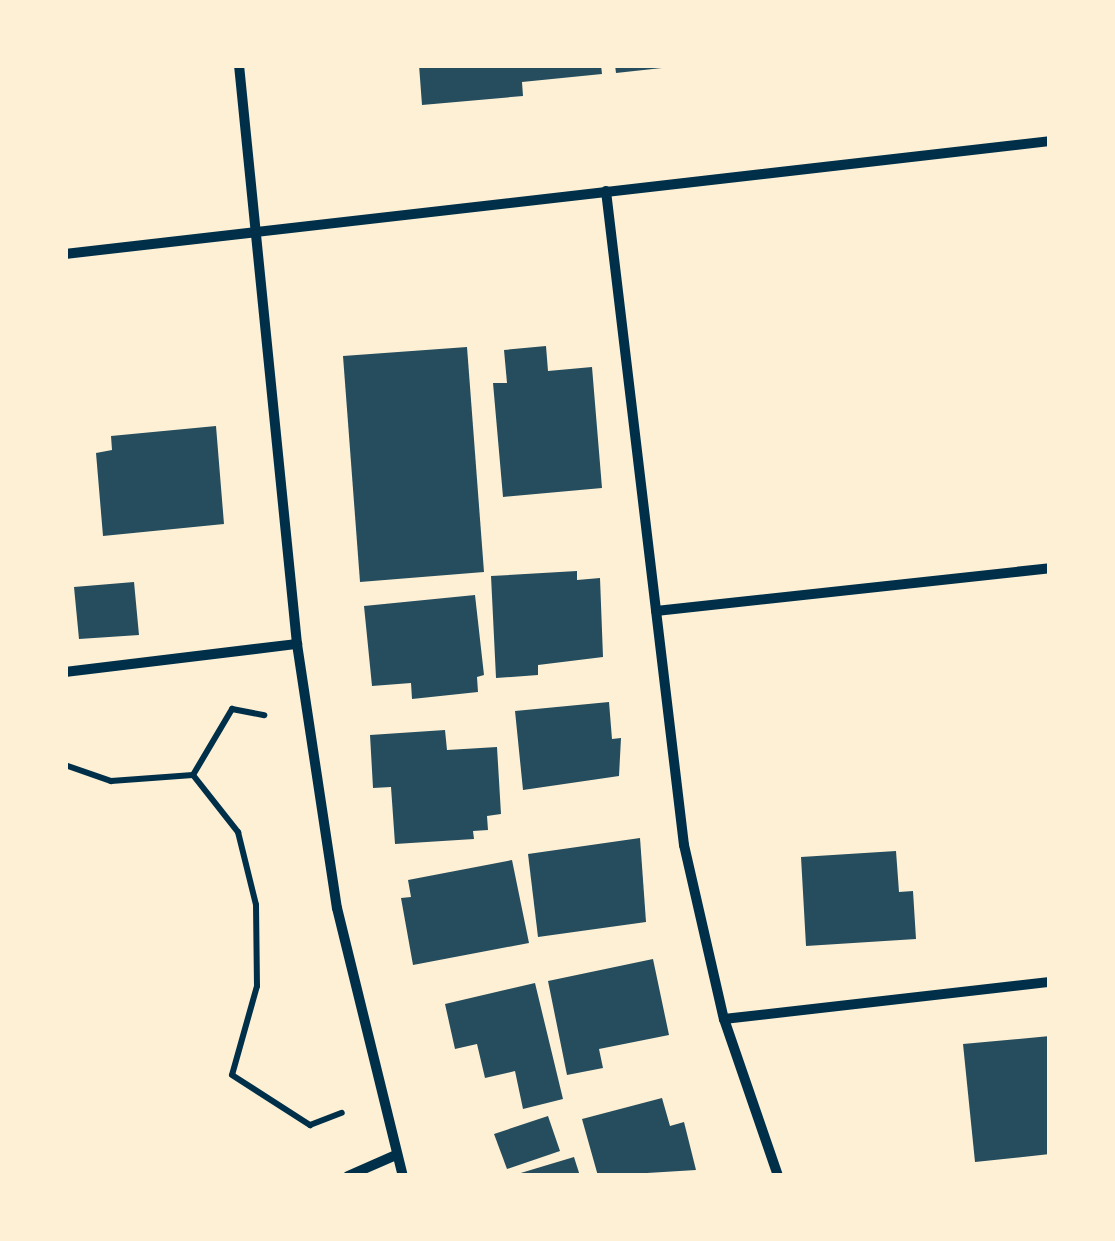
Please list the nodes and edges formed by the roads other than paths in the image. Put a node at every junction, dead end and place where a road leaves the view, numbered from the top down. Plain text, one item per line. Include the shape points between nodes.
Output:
1 (240, 65) edge
2 (1050, 141) edge
3 (606, 192) junction
4 (254, 232) junction
5 (65, 254) edge
6 (1050, 568) edge
7 (656, 611) junction
8 (298, 644) junction
9 (65, 672) edge
10 (1050, 982) edge
11 (724, 1019) junction
12 (396, 1154) junction
13 (348, 1176) edge
14 (403, 1176) edge
15 (778, 1176) edge

1 - 4 street
2 - 3 street
3 - 4 street
3 - 7 street
4 - 5 street
4 - 8 street
6 - 7 street
7 - 11 street via 684,846
8 - 9 street
8 - 12 street via 338,908
10 - 11 street
11 - 15 street
12 - 13 street
12 - 14 street

